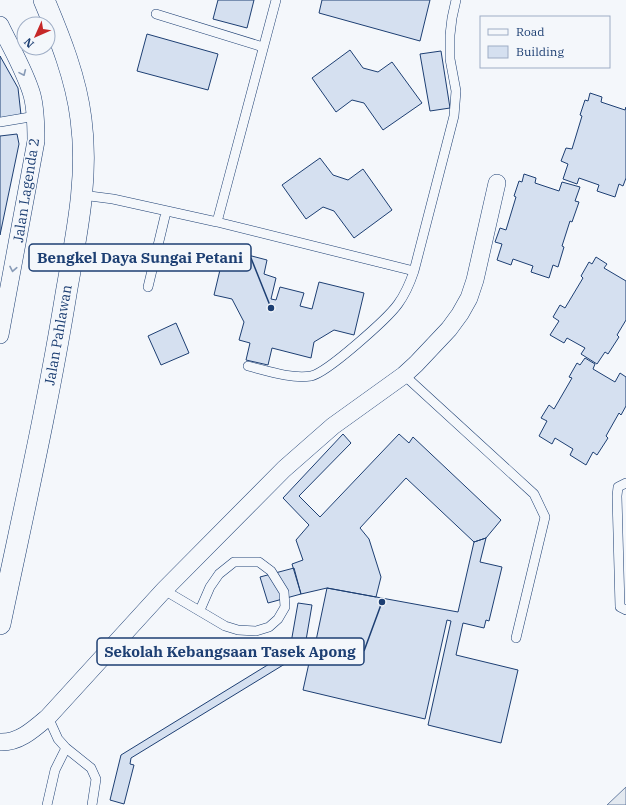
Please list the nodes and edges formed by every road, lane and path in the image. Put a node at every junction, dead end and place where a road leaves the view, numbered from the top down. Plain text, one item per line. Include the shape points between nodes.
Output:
1 (44, 0) edge
2 (276, 0) edge
3 (456, 0) edge
4 (156, 14) dead end
5 (0, 25) edge
6 (263, 47) junction
7 (36, 116) junction
8 (0, 122) edge
9 (496, 183) dead end
10 (82, 195) junction
11 (166, 212) junction
12 (217, 222) junction
13 (414, 271) junction
14 (148, 287) dead end
15 (0, 336) edge
16 (248, 366) dead end
17 (404, 375) junction
18 (626, 483) edge
19 (164, 590) junction
20 (200, 610) junction
21 (626, 610) edge
22 (0, 624) edge
23 (516, 638) dead end
24 (48, 717) junction
25 (0, 742) edge
26 (66, 748) junction
27 (47, 805) edge
28 (92, 805) edge

1 - 10 street, Jalan Pahlawan via 61,41 77,95 83,143
2 - 6 lane
3 - 13 lane via 450,35 450,59 456,91 454,116
4 - 6 lane
5 -> 7 street, Jalan Lagenda 2 via 24,74
6 - 12 lane
7 - 8 lane
7 -> 15 street, Jalan Lagenda 2 via 36,141
9 - 17 street via 469,298 449,329
10 - 11 lane
10 - 22 street, Jalan Pahlawan via 36,458
11 - 12 lane
11 - 14 lane
12 - 13 lane
13 - 16 lane via 408,290 397,306 367,336 313,376 294,376
17 - 19 street via 333,426 284,469
17 - 23 lane via 534,494 545,516
18 - 21 lane via 618,487 617,496 620,607
19 - 20 lane
19 - 24 street
20 - 20 lane via 225,626 256,631 269,627 278,619 285,607 284,592 271,571 259,562 234,562 219,574
24 - 25 street via 20,738
24 - 26 lane via 58,739
26 - 27 lane via 55,770
26 - 28 lane via 94,773 96,779

